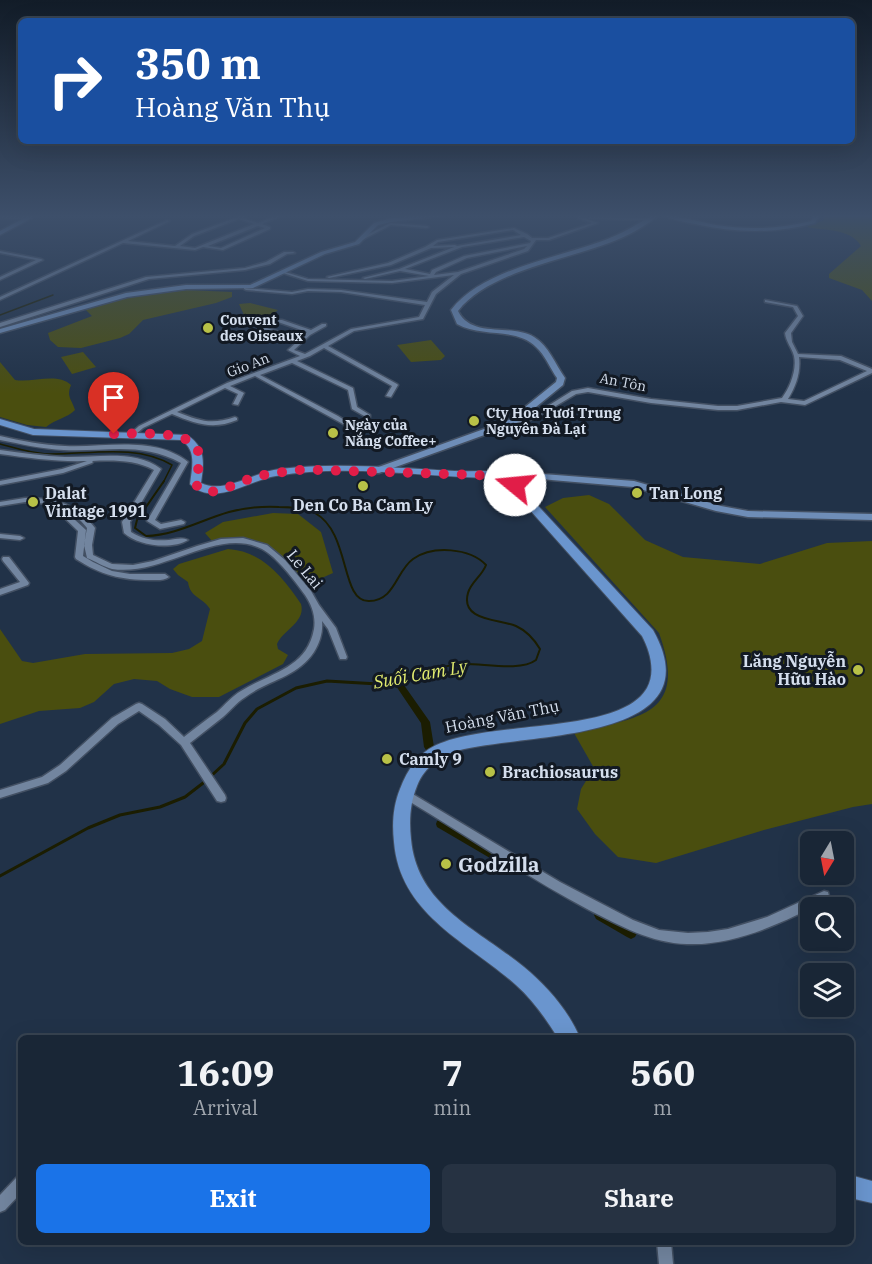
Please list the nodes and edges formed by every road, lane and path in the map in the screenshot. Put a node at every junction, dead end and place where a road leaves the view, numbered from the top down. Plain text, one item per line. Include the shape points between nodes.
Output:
1 (51, 275) edge
2 (180, 275) edge
3 (280, 275) edge
4 (293, 275) edge
5 (337, 275) edge
6 (376, 275) edge
7 (431, 275) edge
8 (457, 275) edge
9 (510, 275) edge
10 (314, 280) junction
11 (352, 280) junction
12 (246, 288) junction
13 (0, 299) edge
14 (767, 301) dead end
15 (427, 304) junction
16 (280, 321) dead end
17 (0, 325) edge
18 (324, 326) dead end
19 (263, 329) dead end
20 (0, 331) edge
21 (312, 333) junction
22 (301, 340) junction
23 (323, 346) junction
24 (796, 355) junction
25 (304, 356) junction
26 (292, 361) junction
27 (872, 371) edge
28 (255, 374) junction
29 (225, 386) junction
30 (389, 396) dead end
31 (784, 400) junction
32 (236, 404) dead end
33 (173, 412) junction
34 (368, 416) dead end
35 (235, 419) dead end
36 (0, 422) edge
37 (512, 422) junction
38 (347, 424) dead end
39 (133, 434) junction
40 (0, 438) edge
41 (0, 452) edge
42 (99, 460) junction
43 (199, 460) junction
44 (185, 462) junction
45 (376, 471) junction
46 (543, 477) joint
47 (0, 483) edge
48 (516, 483) junction
49 (53, 503) junction
50 (0, 504) edge
51 (872, 517) edge
52 (181, 522) dead end
53 (0, 536) edge
54 (20, 538) dead end
55 (184, 540) dead end
56 (6, 558) dead end
57 (165, 577) dead end
58 (0, 592) edge
59 (315, 604) junction
60 (343, 657) dead end
61 (184, 742) junction
62 (0, 794) edge
63 (406, 794) junction
64 (221, 798) dead end
65 (824, 896) dead end
66 (568, 1035) edge
67 (18, 1186) edge
68 (854, 1187) edge
69 (872, 1192) edge
70 (0, 1206) edge
71 (664, 1245) edge
72 (666, 1264) edge

1 - 13 street
2 - 17 street via 148,278
3 - 12 main road
4 - 10 street
5 - 10 street
6 - 11 street
7 - 11 street via 392,282
8 - 15 street, Gio An
9 - 37 main road via 470,294 457,308 455,317 483,331 523,336 538,344 561,378 555,389
10 - 11 street
12 - 15 street via 292,294 308,290 341,291
12 - 20 main road via 178,288 126,295
14 - 24 street via 789,304 799,310 801,316 788,333 789,345
15 - 23 street, Gio An via 421,318 353,330
16 - 21 street
18 - 21 street
19 - 22 street
21 - 22 street
22 - 25 street via 291,350
23 - 25 street, Gio An
23 - 30 street via 395,385
24 - 27 street via 841,358
24 - 31 street via 793,383
25 - 26 street, Gio An
26 - 28 street, Gio An
26 - 34 street via 351,389 354,408
27 - 31 street, An Tôn via 809,402
28 - 29 street, Gio An
28 - 38 street
29 - 32 street via 241,393
29 - 33 street, Gio An
31 - 37 street, An Tôn via 718,408 588,390 574,392 532,418
33 - 35 street via 204,424
33 - 39 street, Gio An
36 - 39 main road via 33,432
37 - 45 main road, An Tôn
39 - 43 main road via 183,437 198,448
40 - 44 street via 52,447 152,448
41 - 42 street
42 - 47 street
42 - 55 street via 142,462 158,469 126,522 128,533 153,544
43 - 44 street
43 - 45 main road via 195,484 210,492 275,472
44 - 52 street via 151,521 159,527
45 - 48 main road via 479,475
46 - 48 main road
46 - 51 main road via 634,484 748,514
48 - 63 main road, Hoàng Văn Thụ via 648,633 659,660 656,689 635,710 603,720 447,748 418,768
49 - 50 street, Le Lai via 26,499
49 - 57 street via 82,530 79,556 90,565 107,574 130,578
49 - 59 street, Le Lai via 86,519 91,528 90,556 99,562 118,567 149,564 224,539 239,539 266,548
53 - 54 street
56 - 58 street via 25,583
59 - 60 street via 329,622
59 - 61 street, Le Lai via 320,631 302,661 243,694
61 - 62 street via 139,706 115,721 45,780
61 - 64 street
63 - 65 street via 593,906 666,937 732,934 759,927
63 - 66 main road, Hoàng Văn Thụ via 401,838 419,892 438,915 468,940 516,972 550,1005
67 - 70 street
68 - 69 main road
71 - 72 street

